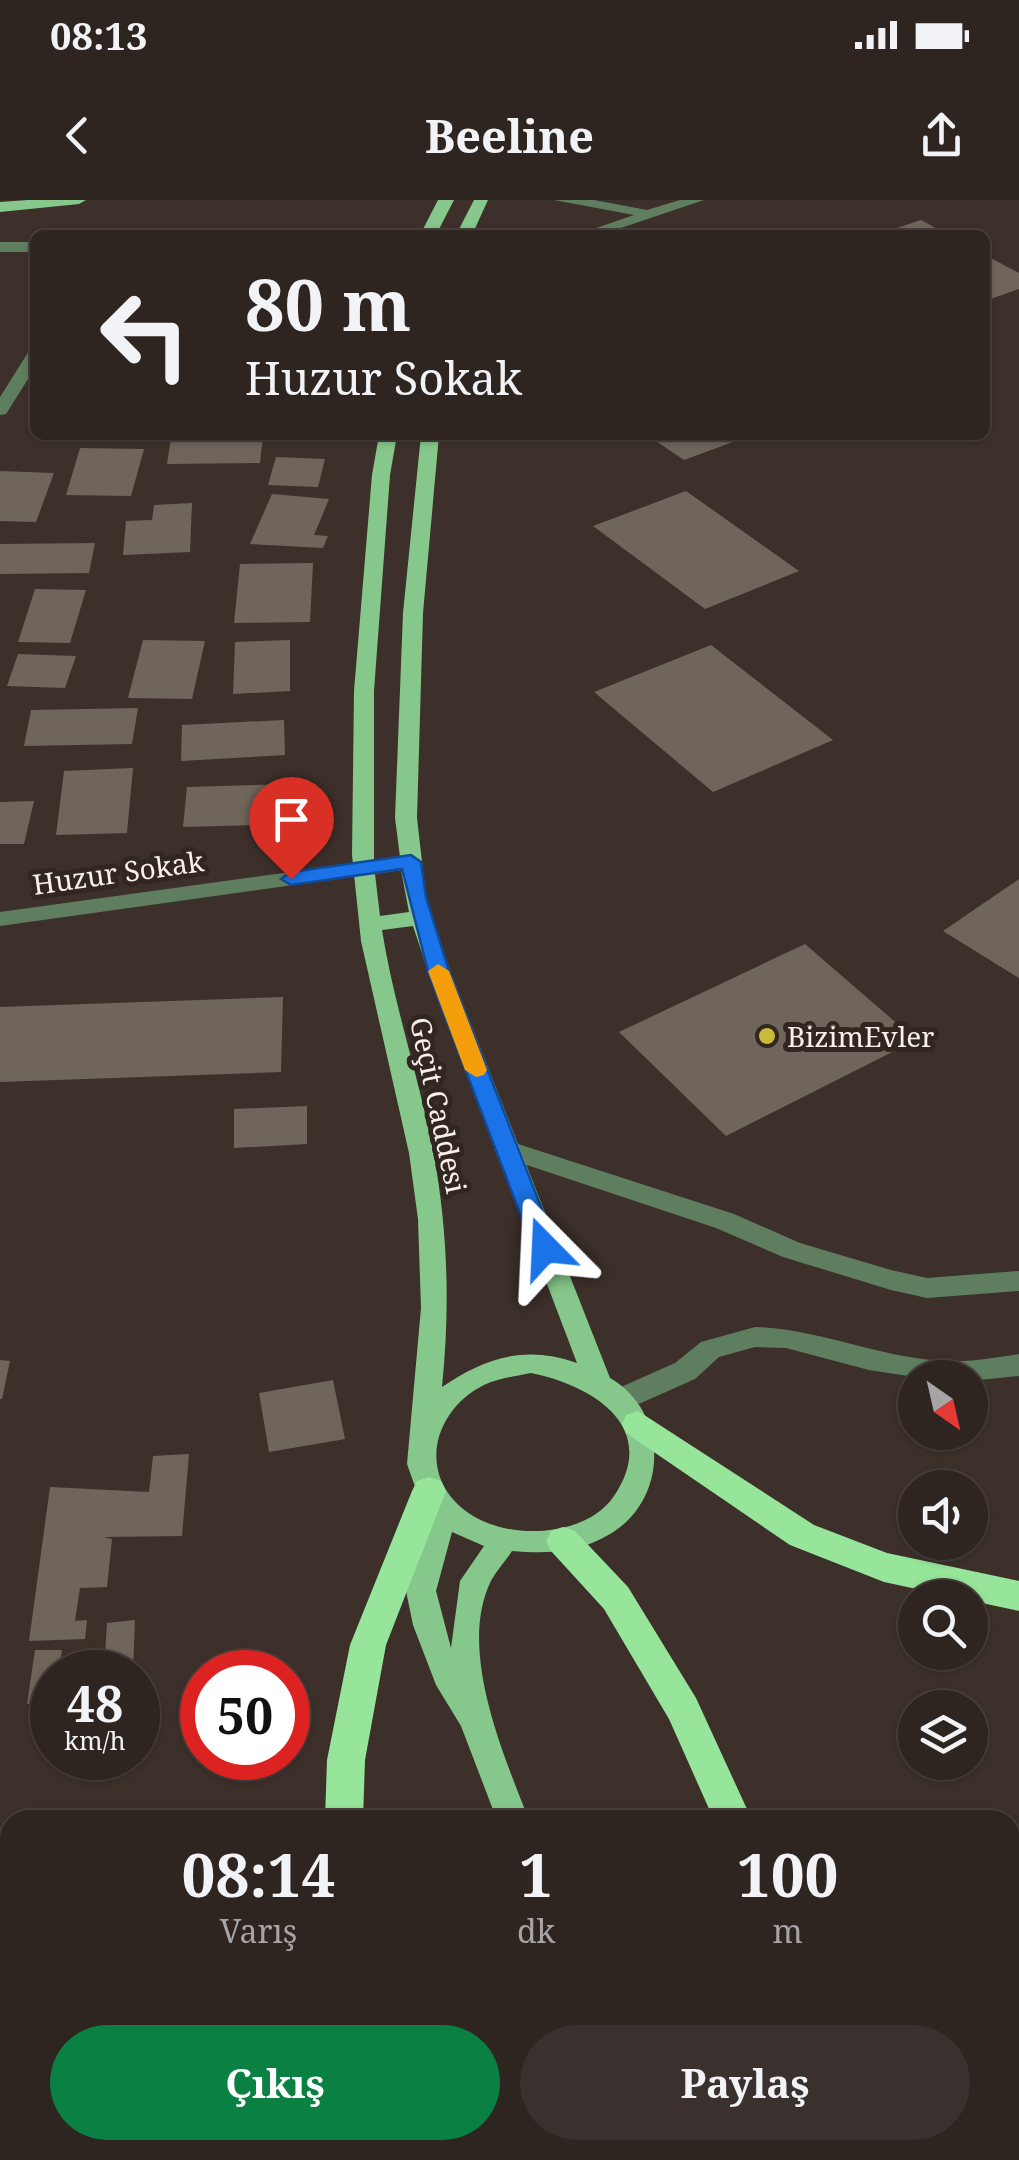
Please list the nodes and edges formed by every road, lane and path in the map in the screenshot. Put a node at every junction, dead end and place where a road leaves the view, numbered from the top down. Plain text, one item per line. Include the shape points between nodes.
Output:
1 (80, 200) edge
2 (446, 200) edge
3 (481, 200) edge
4 (562, 200) edge
5 (696, 200) edge
6 (0, 207) edge
7 (660, 211) junction
8 (431, 230) edge
9 (466, 230) edge
10 (600, 230) edge
11 (0, 246) edge
12 (30, 247) edge
13 (30, 363) edge
14 (0, 410) edge
15 (387, 440) edge
16 (430, 440) edge
17 (411, 862) junction
18 (364, 869) junction
19 (422, 918) junction
20 (0, 919) edge
21 (370, 924) junction
22 (506, 1148) junction
23 (1019, 1282) edge
24 (1019, 1365) edge
25 (597, 1379) junction
26 (630, 1412) junction
27 (423, 1428) junction
28 (436, 1500) junction
29 (504, 1540) junction
30 (562, 1541) junction
31 (1019, 1596) edge
32 (474, 1720) junction
33 (344, 1810) edge
34 (509, 1810) edge
35 (728, 1810) edge

1 - 6 main road
2 - 8 main road
3 - 9 main road
4 - 7 street
5 - 7 street
7 - 10 street
11 - 12 street
13 - 14 street
15 - 18 main road, Geçit Caddesi via 369,653
16 - 17 main road, Geçit Caddesi via 413,613 406,818
17 - 18 main road
17 - 19 main road, Geçit Caddesi
18 - 20 street, Huzur Sokak
18 - 21 main road, Geçit Caddesi
19 - 21 main road
19 - 22 main road, Geçit Caddesi
21 - 27 main road, Geçit Caddesi via 433,1240 437,1328
22 - 23 street via 892,1280 928,1288
22 - 25 main road, Geçit Caddesi
24 - 26 street via 954,1372 755,1337 710,1349
25 - 26 main road
25 - 27 main road via 566,1366 498,1366 440,1400
26 - 30 main road via 644,1453 638,1482 622,1508 596,1529
26 - 31 highway via 802,1535 884,1567
27 - 28 main road via 419,1460
28 - 29 main road via 484,1536
28 - 32 main road via 421,1591 447,1676
28 - 33 highway via 368,1645 346,1760
29 - 30 main road
29 - 32 main road via 475,1580 465,1636
30 - 35 highway via 625,1614 683,1709
32 - 34 main road

